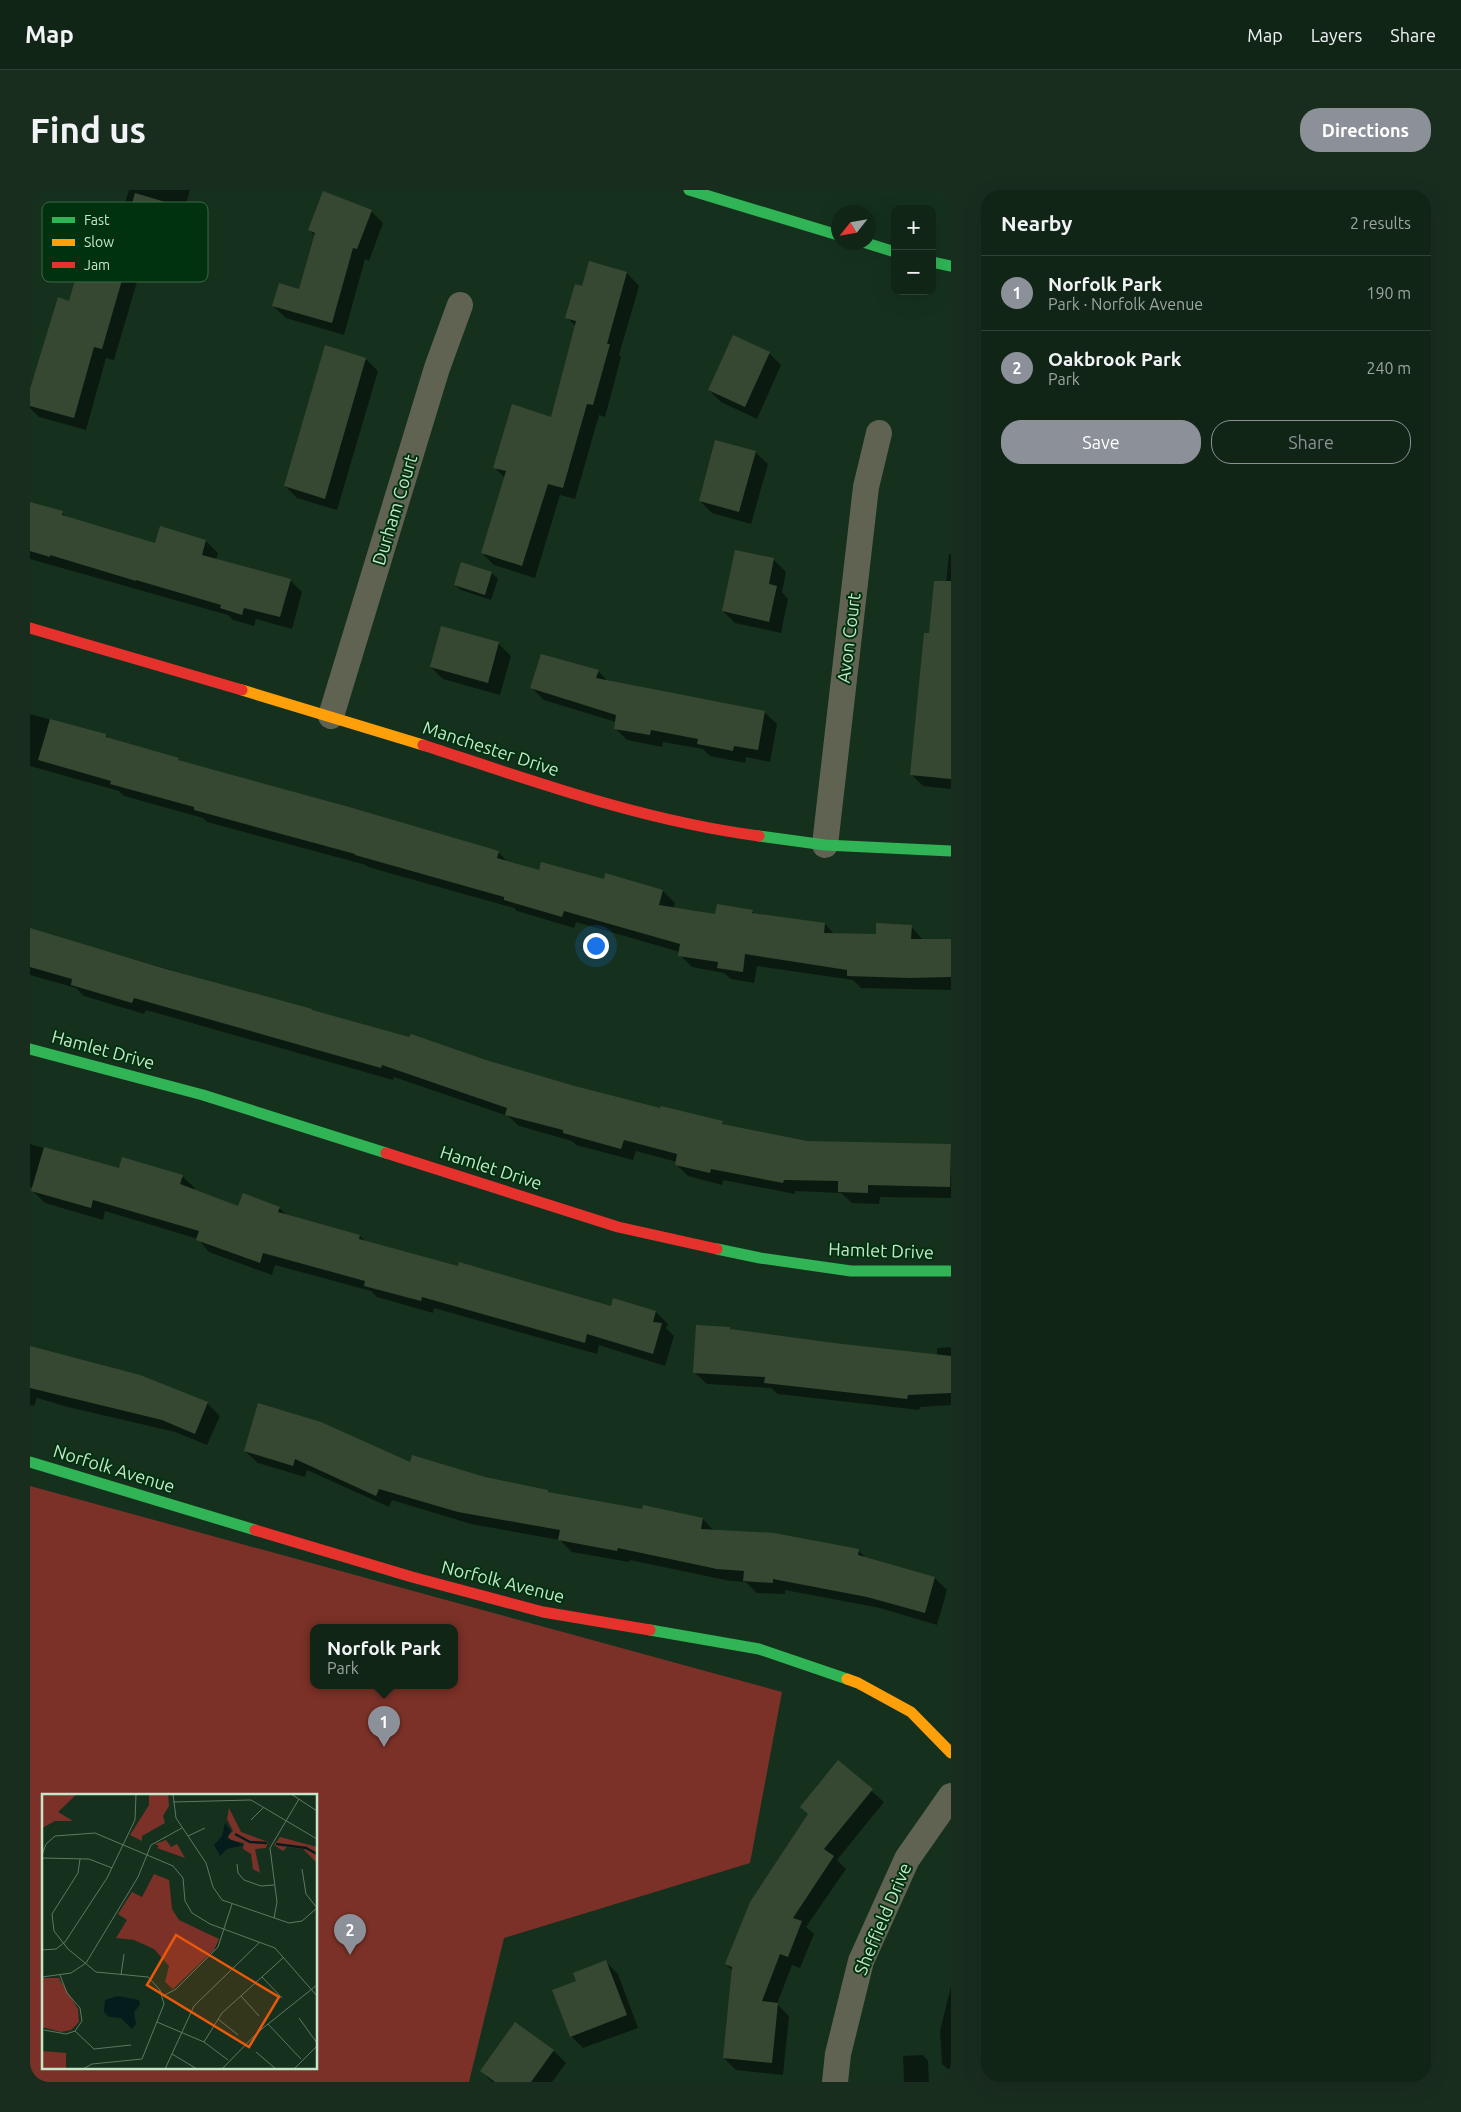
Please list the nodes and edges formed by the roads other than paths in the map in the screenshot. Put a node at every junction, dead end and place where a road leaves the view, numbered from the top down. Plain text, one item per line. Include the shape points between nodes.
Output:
1 (689, 190) edge
2 (831, 233) edge
3 (876, 246) edge
4 (891, 251) edge
5 (936, 263) edge
6 (951, 266) edge
7 (460, 305) dead end
8 (879, 433) dead end
9 (30, 628) edge
10 (331, 716) junction
11 (825, 845) junction
12 (951, 851) edge
13 (30, 1049) edge
14 (951, 1271) edge
15 (30, 1462) edge
16 (951, 1753) edge
17 (951, 1796) edge
18 (835, 2082) edge

1 - 2 street
3 - 4 street
5 - 6 street
7 - 10 street, Durham Court via 437,368
8 - 11 street, Avon Court via 866,487
9 - 10 street, Manchester Drive
10 - 11 street, Manchester Drive via 661,819 710,830
11 - 12 street, Manchester Drive
13 - 14 street, Hamlet Drive via 203,1095 618,1227 760,1258 833,1268
15 - 16 street, Norfolk Avenue via 412,1577 543,1612 759,1649 858,1683 911,1712
17 - 18 street, Sheffield Drive via 907,1859 861,1961 838,2054

